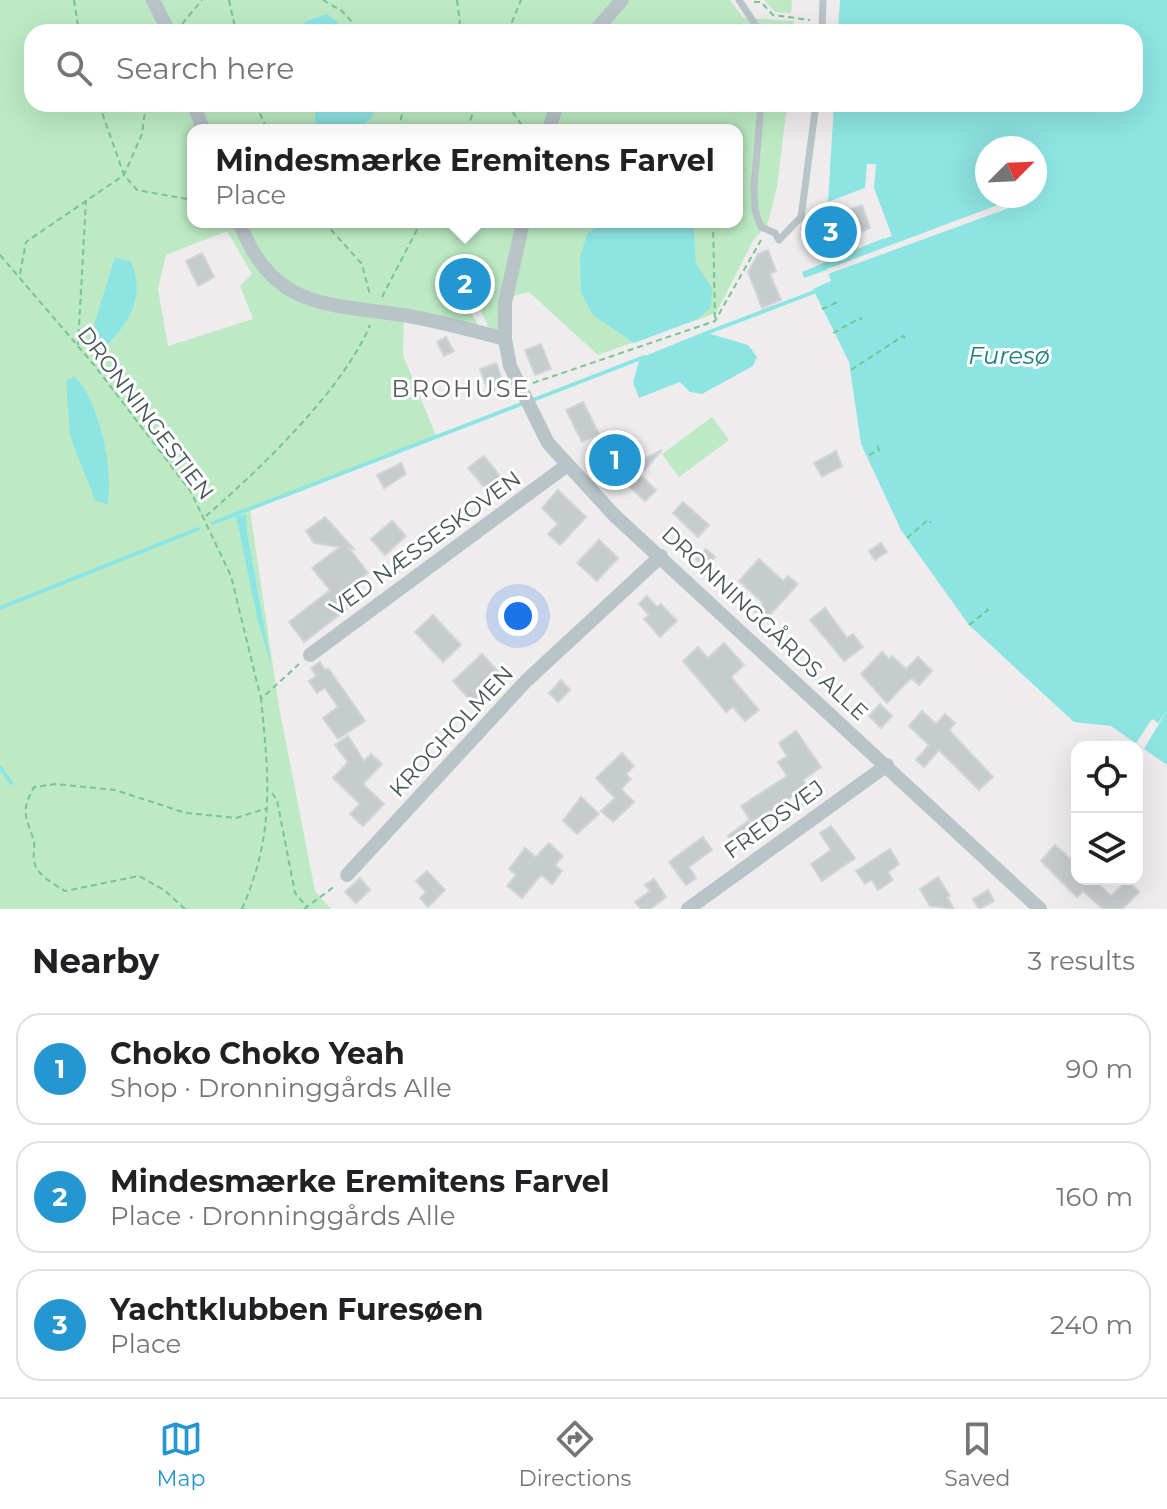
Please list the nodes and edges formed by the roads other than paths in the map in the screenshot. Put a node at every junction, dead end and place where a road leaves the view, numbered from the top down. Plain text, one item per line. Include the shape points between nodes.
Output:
1 (153, 0) edge
2 (622, 0) edge
3 (823, 0) edge
4 (740, 1) edge
5 (165, 24) edge
6 (601, 24) edge
7 (755, 24) edge
8 (823, 24) edge
9 (761, 112) edge
10 (815, 112) edge
11 (242, 228) edge
12 (522, 228) edge
13 (505, 339) junction
14 (566, 466) junction
15 (661, 556) junction
16 (310, 655) road end
17 (887, 765) junction
18 (347, 875) road end
19 (688, 909) edge
20 (1040, 909) edge

1 - 5 street
2 - 6 street
3 - 8 lane
4 - 7 lane
9 - 10 lane via 755,210 761,227 779,240 801,217
11 - 13 street via 260,262 282,286 330,307
12 - 13 street, DRONNINGGÅRDS ALLE via 505,303
13 - 14 street, DRONNINGGÅRDS ALLE via 530,413
14 - 15 street, DRONNINGGÅRDS ALLE
14 - 16 street, VED NÆSSESKOVEN
15 - 17 street, DRONNINGGÅRDS ALLE
15 - 18 street, KROGHOLMEN via 526,681
17 - 19 street, FREDSVEJ
17 - 20 street, DRONNINGGÅRDS ALLE

